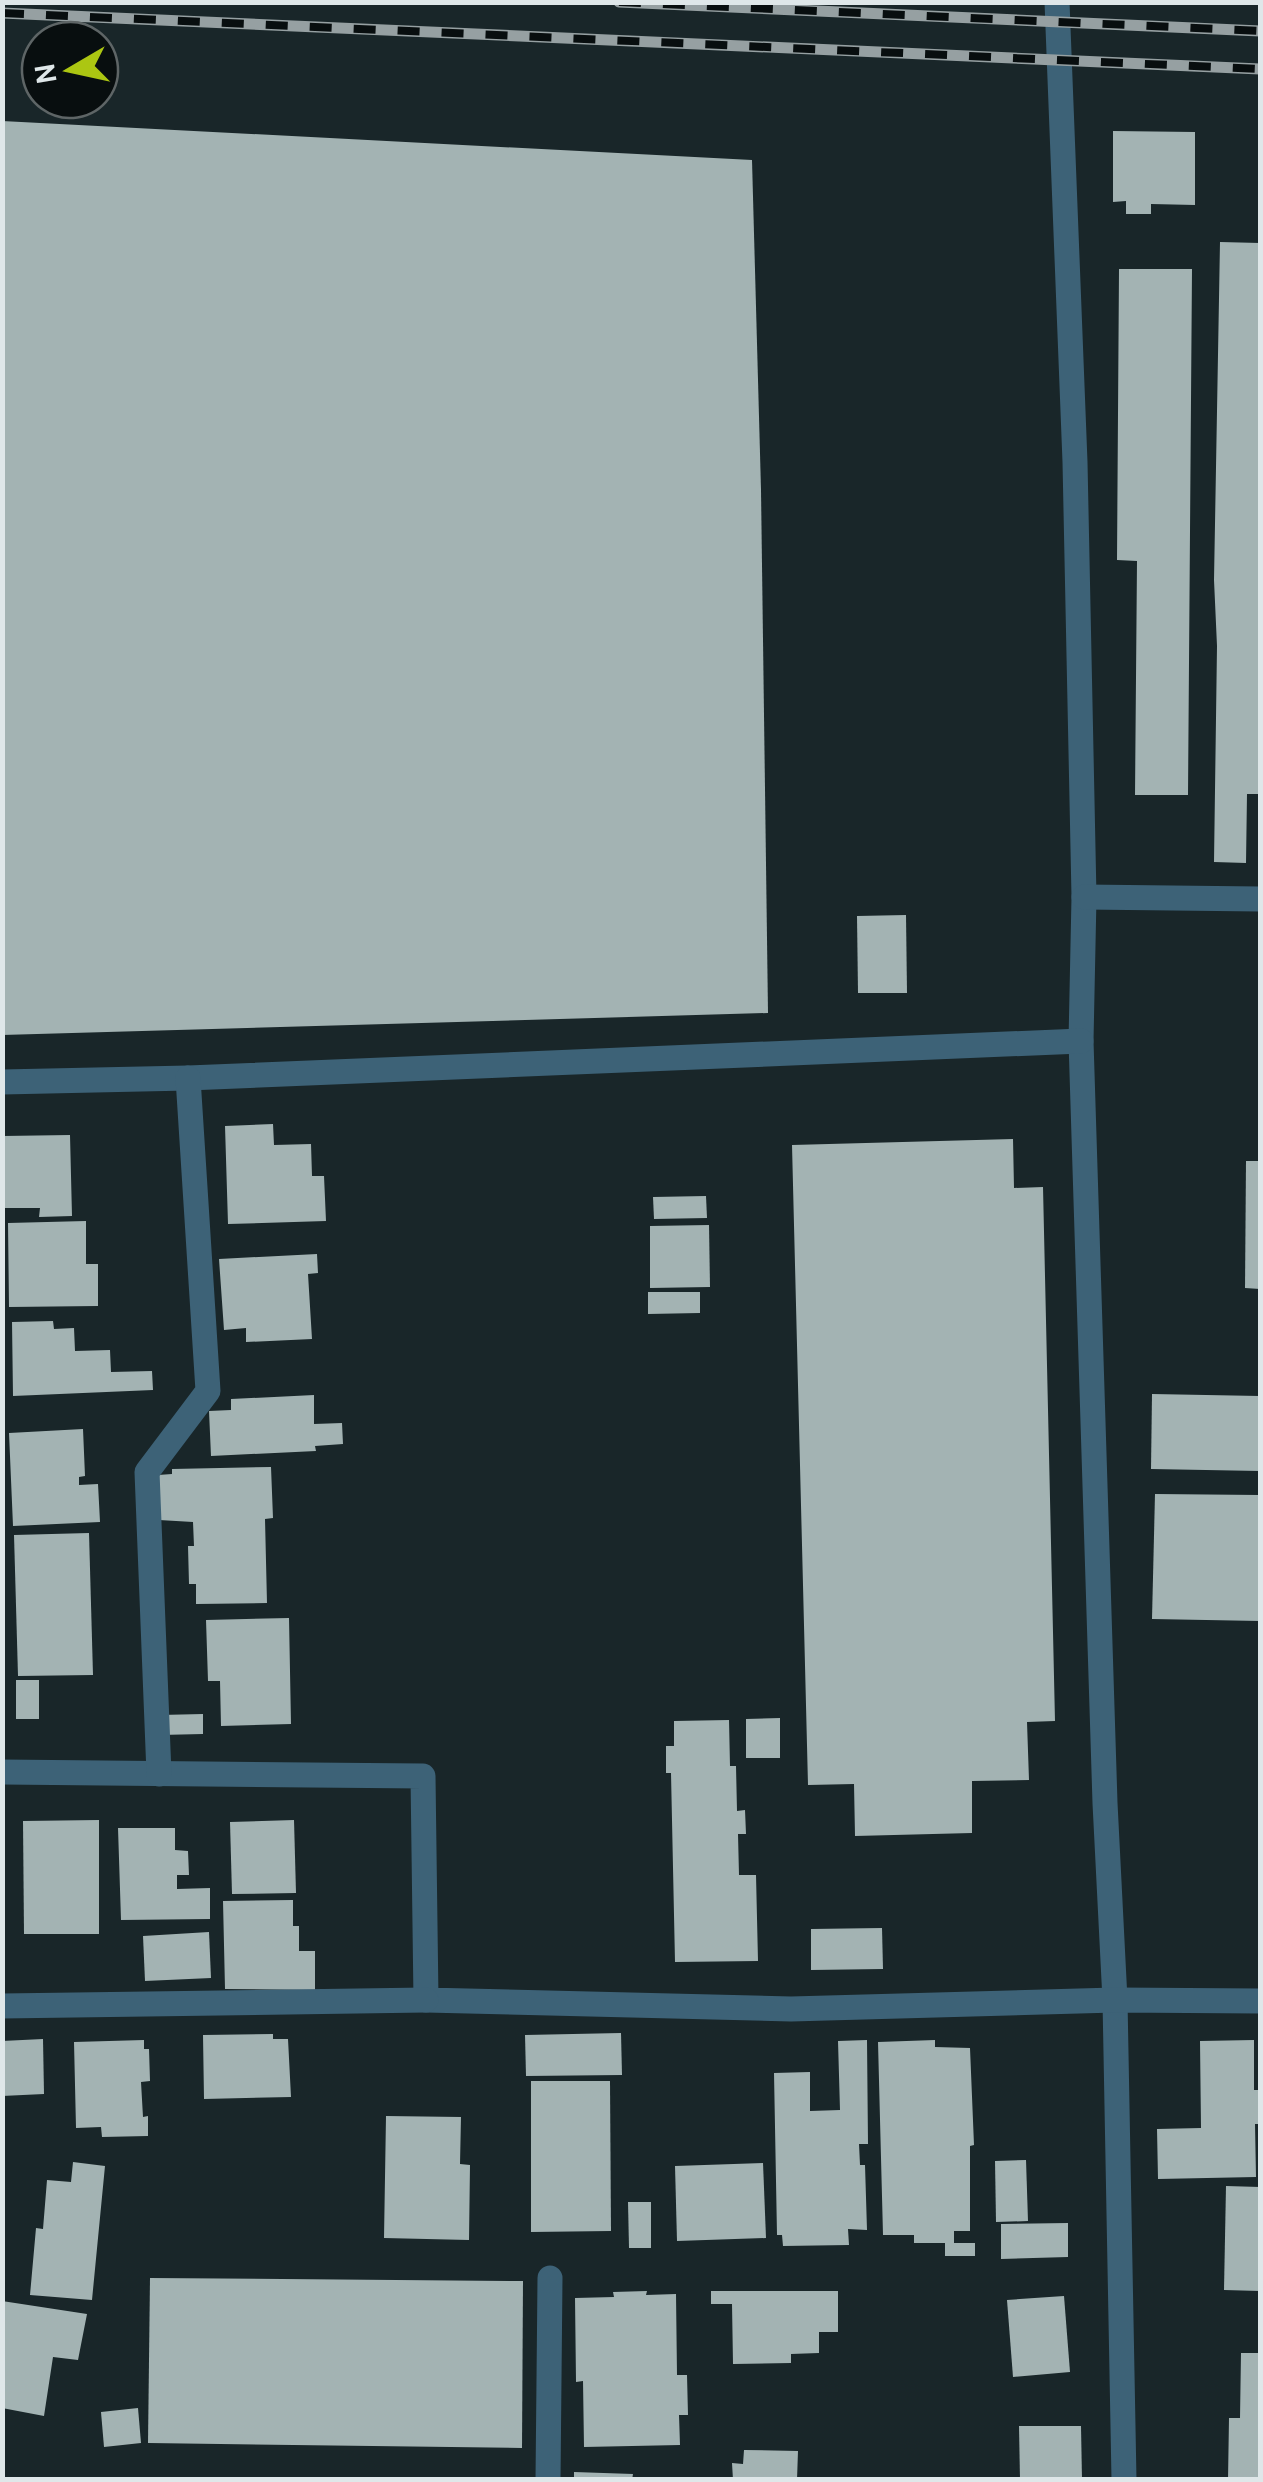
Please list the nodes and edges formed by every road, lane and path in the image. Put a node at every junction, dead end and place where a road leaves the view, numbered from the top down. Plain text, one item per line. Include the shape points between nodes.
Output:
1 (1056, 2) edge
2 (1084, 897) junction
3 (1260, 900) edge
4 (1081, 1041) junction
5 (188, 1078) junction
6 (2, 1082) edge
7 (2, 1772) edge
8 (159, 1774) junction
9 (426, 2000) junction
10 (1114, 2000) junction
11 (1260, 2001) edge
12 (2, 2006) edge
13 (550, 2278) dead end
14 (548, 2480) edge
15 (1124, 2480) edge

1 - 2 street
2 - 3 street
2 - 4 street
4 - 5 street
4 - 10 street
5 - 6 street
5 - 8 street via 208,1390 147,1472
7 - 8 street
8 - 9 street via 423,1776
9 - 10 street via 791,2009
9 - 12 street
10 - 11 street
10 - 15 street
13 - 14 street

